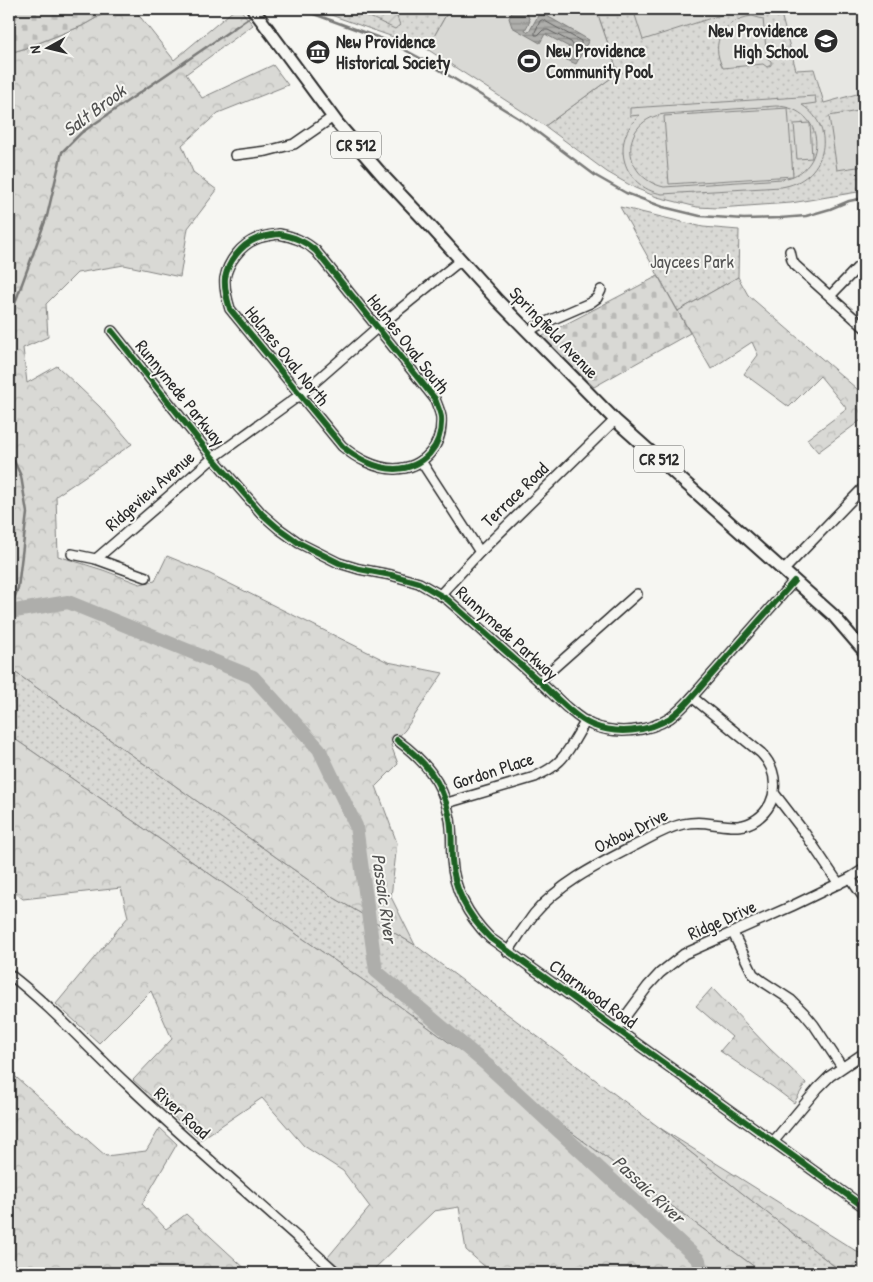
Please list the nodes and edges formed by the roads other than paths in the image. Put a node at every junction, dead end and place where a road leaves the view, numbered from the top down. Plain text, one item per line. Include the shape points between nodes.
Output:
1 (254, 9) edge
2 (333, 117) junction
3 (236, 155) dead end
4 (316, 251) joint
5 (790, 252) dead end
6 (461, 260) junction
7 (864, 263) edge
8 (601, 290) dead end
9 (830, 296) junction
10 (378, 327) junction
11 (864, 328) edge
12 (112, 332) dead end
13 (528, 332) junction
14 (300, 395) junction
15 (615, 420) junction
16 (213, 458) junction
17 (421, 461) junction
18 (864, 487) edge
19 (480, 552) junction
20 (72, 554) dead end
21 (96, 559) junction
22 (783, 571) junction
23 (146, 577) dead end
24 (794, 581) junction
25 (637, 594) dead end
26 (440, 595) junction
27 (864, 651) edge
28 (540, 681) junction
29 (692, 697) junction
30 (586, 721) junction
31 (397, 740) dead end
32 (774, 793) junction
33 (446, 803) junction
34 (864, 869) edge
35 (850, 878) junction
36 (839, 884) junction
37 (864, 898) edge
38 (732, 933) junction
39 (508, 952) junction
40 (9, 974) edge
41 (616, 1029) junction
42 (864, 1054) edge
43 (842, 1067) junction
44 (773, 1142) junction
45 (864, 1207) edge
46 (337, 1273) edge

1 - 2 main road, Springfield Avenue / CR 512
2 - 3 street via 294,144
2 - 6 main road, Springfield Avenue / CR 512
4 - 10 street, Holmes Oval South
4 - 14 street, Holmes Oval North via 288,236 277,234 256,239 230,263 225,278 230,309
5 - 9 street via 795,265
6 - 10 street, Ridgeview Avenue
6 - 13 main road, Springfield Avenue / CR 512
7 - 9 street
8 - 13 street via 590,303
9 - 11 street
10 - 14 street, Ridgeview Avenue
10 - 17 street, Holmes Oval South via 429,390 441,416 438,441
12 - 16 street, Runnymede Parkway
13 - 15 main road, Springfield Avenue / CR 512
14 - 16 street, Ridgeview Avenue
14 - 17 street, Holmes Oval North via 342,446 356,456 375,465 395,469
15 - 19 street, Terrace Road
15 - 22 main road, Springfield Avenue / CR 512
16 - 21 street, Ridgeview Avenue
16 - 26 street, Runnymede Parkway via 262,514 299,543 339,563 419,583
17 - 19 street
18 - 22 street
19 - 26 street, Terrace Road
20 - 21 street
21 - 23 street
22 - 24 main road, Springfield Avenue / CR 512
24 - 27 main road, Springfield Avenue / CR 512 via 833,615
24 - 29 street, Runnymede Parkway
25 - 28 street
26 - 28 street, Runnymede Parkway
28 - 30 street, Runnymede Parkway
29 - 30 street, Runnymede Parkway via 670,718 650,727 617,730
29 - 32 street via 764,756 773,771
30 - 33 street, Gordon Place via 563,757 547,770
31 - 33 street, Charnwood Road via 429,769
32 - 36 street
32 - 39 street, Oxbow Drive via 764,813 750,823 732,827 703,823 675,826 583,874 535,914
33 - 39 street, Charnwood Road via 452,825 452,862 462,898 482,930
34 - 35 street, Ridge Drive
35 - 36 street, Ridge Drive
35 - 37 street
36 - 38 street, Ridge Drive
38 - 41 street, Ridge Drive via 684,954 648,986
38 - 43 street via 753,974 804,1013
39 - 41 street, Charnwood Road
40 - 46 street, River Road via 175,1129
41 - 44 street, Charnwood Road
42 - 43 street
43 - 44 street via 818,1088
44 - 45 street, Charnwood Road

